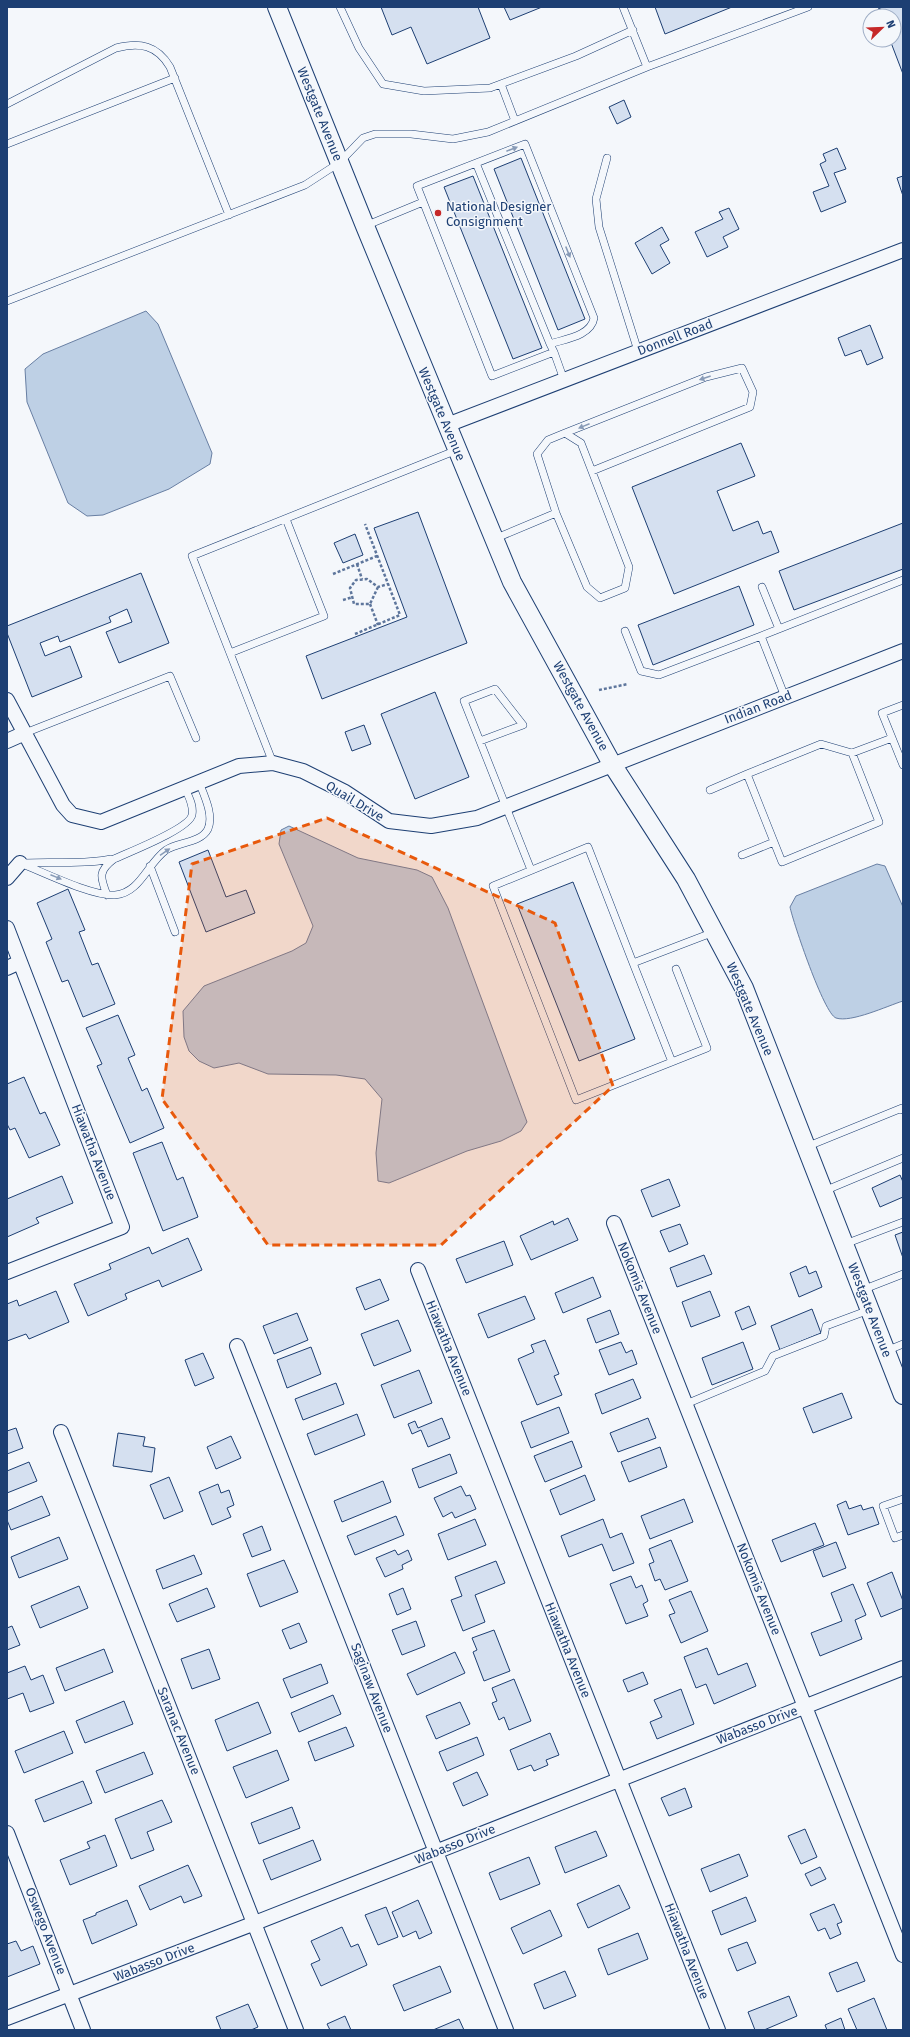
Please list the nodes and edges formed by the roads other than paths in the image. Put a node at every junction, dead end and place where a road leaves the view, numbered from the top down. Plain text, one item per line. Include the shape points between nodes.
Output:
1 (277, 7) edge
2 (340, 7) edge
3 (623, 7) edge
4 (808, 7) edge
5 (632, 30) junction
6 (647, 67) junction
7 (175, 78) junction
8 (501, 84) junction
9 (7, 104) edge
10 (515, 120) junction
11 (7, 144) edge
12 (607, 158) dead end
13 (339, 163) junction
14 (476, 163) junction
15 (424, 202) junction
16 (229, 215) junction
17 (365, 226) junction
18 (903, 250) edge
19 (7, 301) edge
20 (550, 344) junction
21 (638, 351) junction
22 (554, 352) junction
23 (564, 380) junction
24 (447, 425) junction
25 (565, 433) junction
26 (457, 450) junction
27 (592, 471) junction
28 (556, 513) junction
29 (286, 518) junction
30 (494, 539) junction
31 (903, 580) edge
32 (762, 587) dead end
33 (779, 629) junction
34 (625, 631) dead end
35 (761, 636) junction
36 (903, 651) edge
37 (230, 653) junction
38 (786, 696) junction
39 (7, 700) edge
40 (903, 705) edge
41 (25, 733) junction
42 (196, 738) dead end
43 (892, 738) junction
44 (7, 741) edge
45 (480, 741) junction
46 (852, 753) junction
47 (273, 763) junction
48 (612, 764) junction
49 (903, 765) edge
50 (747, 774) junction
51 (199, 782) junction
52 (185, 788) junction
53 (710, 790) dead end
54 (506, 805) junction
55 (774, 842) junction
56 (742, 855) dead end
57 (114, 858) junction
58 (20, 863) junction
59 (150, 866) junction
60 (531, 870) junction
61 (7, 878) edge
62 (107, 895) junction
63 (7, 928) edge
64 (175, 932) dead end
65 (714, 932) junction
66 (20, 962) junction
67 (633, 963) junction
68 (7, 968) edge
69 (676, 969) dead end
70 (672, 1062) junction
71 (903, 1110) edge
72 (806, 1147) junction
73 (903, 1158) edge
74 (823, 1191) junction
75 (903, 1222) edge
76 (614, 1223) dead end
77 (844, 1245) junction
78 (418, 1270) dead end
79 (7, 1272) edge
80 (903, 1274) edge
81 (862, 1290) junction
82 (870, 1310) junction
83 (903, 1344) edge
84 (237, 1346) dead end
85 (886, 1351) junction
86 (902, 1390) edge
87 (686, 1404) junction
88 (61, 1432) dead end
89 (903, 1499) edge
90 (903, 1535) edge
91 (903, 1668) edge
92 (805, 1706) junction
93 (620, 1778) junction
94 (7, 1833) edge
95 (436, 1851) junction
96 (255, 1923) junction
97 (903, 1955) edge
98 (70, 1994) junction
99 (7, 2018) edge
100 (83, 2030) edge
101 (296, 2030) edge
102 (506, 2030) edge
103 (718, 2030) edge

1 - 13 street, Westgate Avenue
2 - 8 lane via 359,48 383,84 424,91 490,88
3 - 5 lane
4 - 6 lane
5 - 6 lane
5 - 8 lane via 576,56
6 - 10 lane
7 - 9 lane via 164,57 155,50 133,44 116,48
7 - 11 lane
7 - 16 lane
8 - 10 lane
10 - 13 lane via 488,132 453,139 410,134 375,134 363,138
12 - 21 lane via 596,199 599,227
13 - 16 lane via 305,185
13 - 17 street, Westgate Avenue
14 - 15 lane via 417,186
14 - 20 lane
14 -> 20 lane via 525,144 594,318 586,331
15 - 17 lane
15 - 22 lane via 492,376
16 - 19 lane
17 - 24 street, Westgate Avenue
18 - 21 street, Donnell Road
20 - 22 lane
21 - 23 street, Donnell Road
22 - 23 lane
23 - 24 street, Donnell Road
24 - 26 street, Westgate Avenue
25 - 27 lane via 581,443
27 -> 25 lane via 750,406 753,392 742,368 706,378
25 - 28 lane via 548,440 537,454
26 - 29 lane
26 - 30 street, Westgate Avenue
27 - 28 lane via 629,567 625,588 600,598 587,586
28 - 30 lane
29 - 37 lane via 192,556
29 - 37 lane via 324,616
30 - 48 street, Westgate Avenue via 512,582
31 - 33 lane
32 - 33 lane
33 - 35 lane
34 - 35 lane via 641,671 659,675
35 - 38 lane
36 - 38 street, Indian Road
37 - 47 lane
38 - 48 street, Indian Road
39 - 41 street
40 - 43 lane via 882,713
41 - 42 lane via 170,676
41 - 44 street
41 - 52 street, Quail Drive via 63,805 72,815 101,822
43 - 46 lane
43 - 49 lane
45 - 45 lane via 464,701 495,689 523,725
45 - 54 lane
46 - 50 lane via 821,744
46 - 55 lane via 879,822 782,862
47 - 51 street, Quail Drive via 239,766
47 - 54 street, Quail Drive via 302,771 338,788 389,821 431,826 476,818
48 - 54 street, Quail Drive
48 - 65 street, Westgate Avenue via 686,879
50 - 53 lane
50 - 55 lane
51 - 52 street, Quail Drive
59 -> 51 lane via 168,849 197,839 208,830 209,814
52 - 57 lane via 192,805 192,816 189,821 178,829
54 - 60 lane
55 - 56 lane
57 - 58 lane via 94,863
57 - 62 lane via 102,871 101,878
58 - 61 street
58 -> 62 lane
59 - 62 lane via 135,886 126,892
59 - 64 lane
60 - 67 lane via 588,847
60 - 70 lane via 493,886 576,1100
63 - 66 street
65 - 67 lane
65 - 72 street, Westgate Avenue via 744,988
66 - 68 street
66 - 79 street, Hiawatha Avenue via 122,1227
67 - 70 lane
69 - 70 lane via 707,1048
71 - 72 lane
72 - 74 street, Westgate Avenue
73 - 74 lane
74 - 77 street, Westgate Avenue
75 - 77 lane
76 - 87 street, Nokomis Avenue
77 - 81 street, Westgate Avenue
78 - 93 street, Hiawatha Avenue
80 - 81 lane
81 - 82 street, Westgate Avenue
82 - 85 street, Westgate Avenue
82 - 87 lane via 826,1326 824,1336 773,1356 765,1371
83 - 85 lane
84 - 95 street, Saginaw Avenue
85 - 86 street, Westgate Avenue
87 - 92 street, Nokomis Avenue
88 - 96 street, Saranac Avenue
89 - 90 lane via 883,1506 895,1538
91 - 92 street, Wabasso Drive
92 - 93 street, Wabasso Drive
92 - 97 street, Nokomis Avenue
93 - 95 street, Wabasso Drive
93 - 103 street, Hiawatha Avenue
94 - 98 street, Oswego Avenue
95 - 96 street, Wabasso Drive
95 - 102 street, Saginaw Avenue
96 - 98 street, Wabasso Drive
96 - 101 street, Saranac Avenue
98 - 99 street, Wabasso Drive
98 - 100 street, Oswego Avenue

